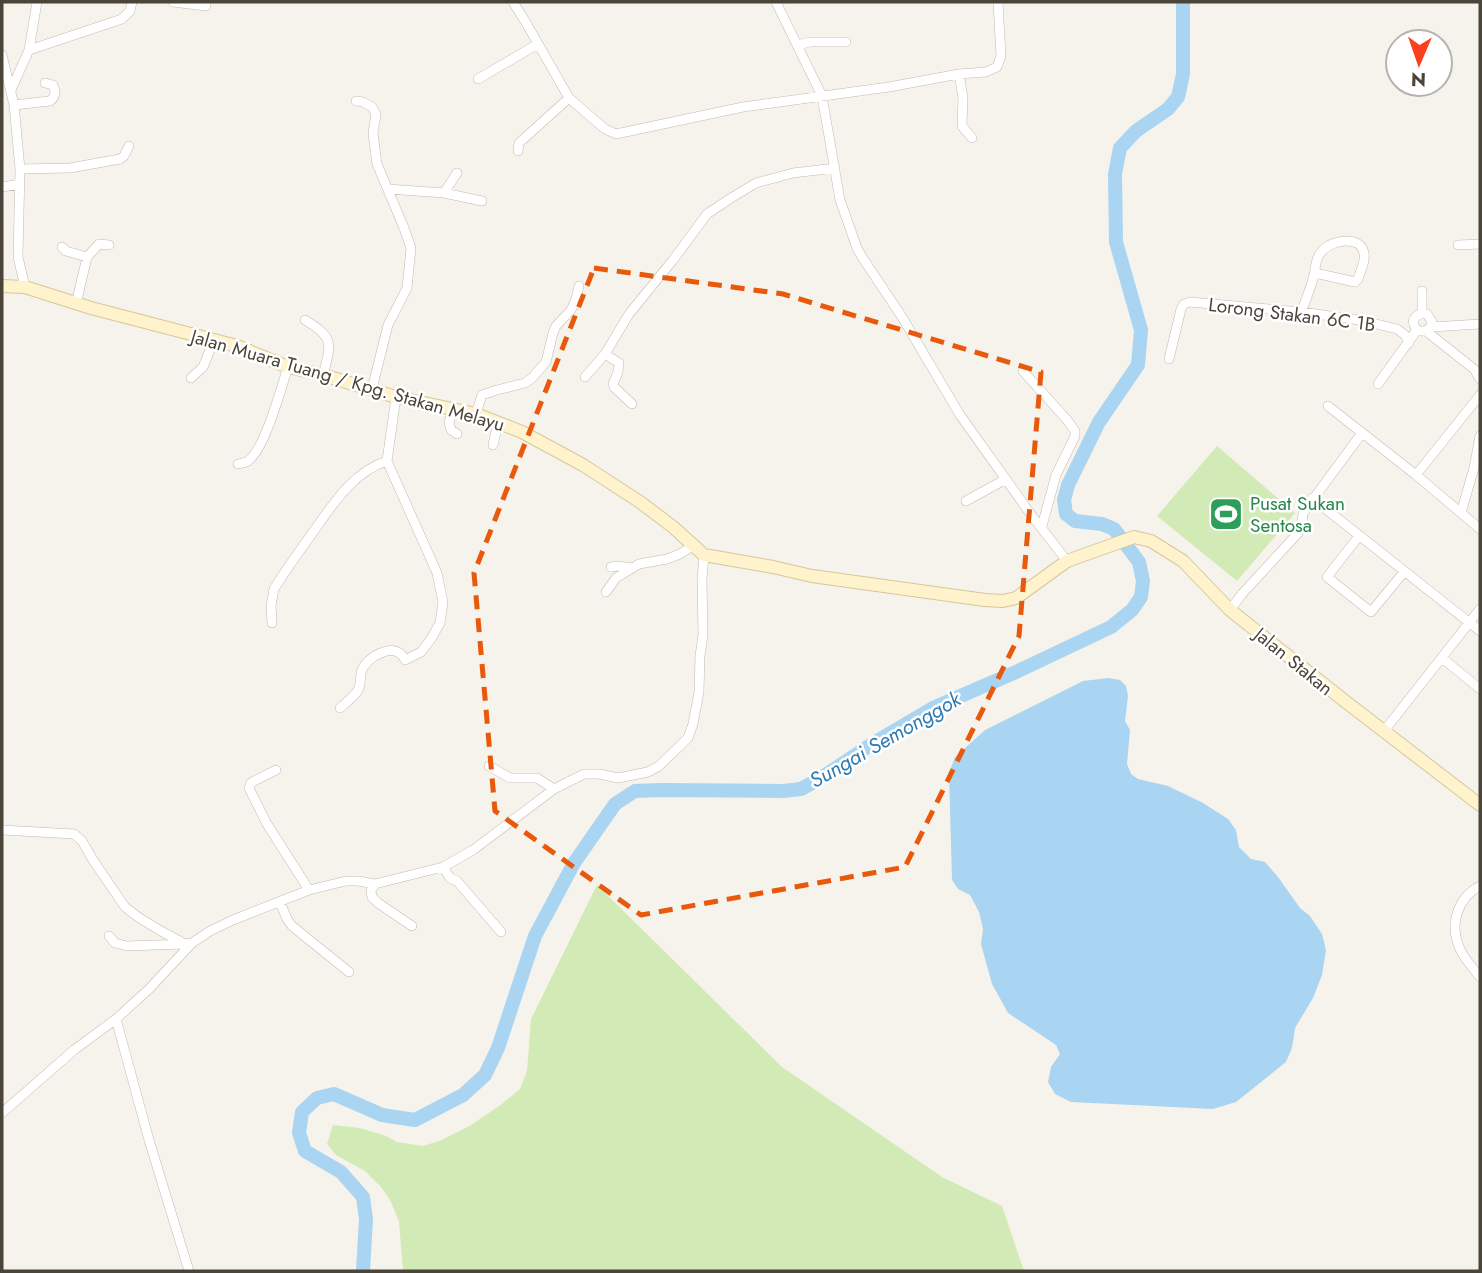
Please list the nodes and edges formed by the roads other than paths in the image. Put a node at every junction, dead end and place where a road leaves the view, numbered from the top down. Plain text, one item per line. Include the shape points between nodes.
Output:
1 (37, 2) edge
2 (142, 2) edge
3 (173, 2) edge
4 (513, 2) edge
5 (776, 2) edge
6 (998, 2) edge
7 (131, 6) edge
8 (206, 6) dead end
9 (846, 42) dead end
10 (538, 44) junction
11 (797, 45) junction
12 (29, 50) junction
13 (2, 55) edge
14 (959, 74) junction
15 (478, 79) dead end
16 (45, 83) dead end
17 (11, 90) junction
18 (822, 96) junction
19 (569, 98) junction
20 (356, 101) dead end
21 (14, 105) junction
22 (972, 138) dead end
23 (129, 146) dead end
24 (519, 151) dead end
25 (835, 168) junction
26 (20, 169) junction
27 (457, 173) dead end
28 (20, 184) junction
29 (2, 187) edge
30 (388, 188) junction
31 (444, 193) junction
32 (482, 201) dead end
33 (1480, 244) edge
34 (109, 245) dead end
35 (1458, 245) dead end
36 (62, 247) dead end
37 (87, 257) junction
38 (1315, 273) junction
39 (2, 286) edge
40 (579, 286) dead end
41 (25, 287) junction
42 (1422, 291) dead end
43 (76, 304) junction
44 (1301, 312) junction
45 (1422, 313) junction
46 (305, 320) dead end
47 (1480, 324) edge
48 (1425, 329) junction
49 (215, 340) junction
50 (1409, 343) junction
51 (605, 354) junction
52 (1169, 359) dead end
53 (288, 366) junction
54 (1023, 371) dead end
55 (323, 375) junction
56 (585, 377) dead end
57 (191, 378) dead end
58 (1480, 379) edge
59 (1378, 384) dead end
60 (372, 389) junction
61 (1480, 395) edge
62 (397, 397) junction
63 (632, 404) dead end
64 (1328, 406) dead end
65 (453, 409) junction
66 (476, 414) junction
67 (498, 423) junction
68 (1362, 433) junction
69 (457, 434) dead end
70 (1480, 436) edge
71 (493, 445) dead end
72 (387, 461) junction
73 (238, 464) dead end
74 (1416, 475) junction
75 (1006, 479) junction
76 (1312, 498) junction
77 (966, 501) dead end
78 (1461, 513) junction
79 (1042, 526) junction
80 (1480, 528) edge
81 (1359, 536) junction
82 (694, 545) junction
83 (704, 555) junction
84 (1067, 561) junction
85 (611, 567) dead end
86 (632, 568) junction
87 (1404, 572) junction
88 (606, 592) dead end
89 (1480, 609) edge
90 (1230, 610) junction
91 (272, 623) dead end
92 (1470, 623) junction
93 (1480, 631) edge
94 (1442, 658) junction
95 (1480, 689) edge
96 (340, 708) dead end
97 (1384, 731) junction
98 (489, 766) dead end
99 (276, 770) dead end
100 (554, 789) junction
101 (1480, 805) edge
102 (2, 830) edge
103 (443, 867) junction
104 (375, 884) junction
105 (1480, 886) edge
106 (310, 890) junction
107 (280, 902) junction
108 (412, 926) dead end
109 (501, 932) dead end
110 (109, 936) dead end
111 (189, 944) junction
112 (349, 972) dead end
113 (1480, 977) edge
114 (117, 1019) junction
115 (2, 1113) edge
116 (189, 1271) edge

1 - 12 street
2 - 7 street
3 - 8 street
4 - 10 street
5 - 11 street
6 - 14 street via 1001,56 997,67
7 - 12 street via 113,23
9 - 11 street
10 - 15 street
10 - 19 street
11 - 18 street
12 - 17 street
13 - 17 street
14 - 18 street
14 - 22 street via 962,126
16 - 21 street via 54,89 50,101
17 - 21 street
18 - 19 street via 743,107 616,134
18 - 25 street
19 - 24 street via 519,143
20 - 30 street via 372,107 376,114 375,153
21 - 26 street
23 - 26 street via 120,159 70,168
25 - 51 street via 756,183 707,215 629,314
25 - 75 street via 840,200 862,257 960,415
26 - 28 street
27 - 31 street
28 - 29 street
28 - 41 street via 17,243
30 - 31 street
30 - 60 street via 411,248 410,268 407,288 388,325
31 - 32 street
33 - 35 street
34 - 37 street via 100,244
36 - 37 street
37 - 43 street
38 - 38 street via 1316,260 1332,244 1358,243 1364,249 1355,282
38 - 44 street
39 - 41 main road, Jalan Muara Tuang / Kpg. Stakan Melayu
40 - 66 street via 571,310 553,332 546,362 525,383 482,395
41 - 43 main road, Jalan Muara Tuang / Kpg. Stakan Melayu
42 - 45 street
43 - 49 main road, Jalan Muara Tuang / Kpg. Stakan Melayu
44 - 50 street, Lorong Stakan 6C 1B via 1397,329
44 - 52 street, Lorong Stakan 6C 1B via 1189,302 1181,309
45 - 48 street via 1432,322
45 - 48 street via 1413,325
46 - 55 street via 329,342
47 - 48 street
48 - 50 street
48 - 58 street
49 - 53 main road, Jalan Muara Tuang / Kpg. Stakan Melayu
49 - 57 street via 203,367
50 - 59 street
51 - 56 street
51 - 63 street via 619,363 613,384
53 - 55 main road, Jalan Muara Tuang / Kpg. Stakan Melayu
53 - 73 street via 266,433 247,463
54 - 79 street via 1067,420 1075,436 1056,475
55 - 60 main road, Jalan Muara Tuang / Kpg. Stakan Melayu
60 - 62 main road, Jalan Muara Tuang / Kpg. Stakan Melayu
61 - 74 street
62 - 65 main road, Jalan Muara Tuang / Kpg. Stakan Melayu
62 - 72 street
64 - 68 street
65 - 66 main road, Jalan Muara Tuang / Kpg. Stakan Melayu
65 - 69 street via 449,426
66 - 67 main road, Jalan Muara Tuang / Kpg. Stakan Melayu
67 - 71 street
67 - 82 main road, Jalan Muara Tuang / Kpg. Stakan Melayu via 583,465
68 - 74 street
68 - 76 street
70 - 78 street
72 - 91 street via 356,480 325,515 274,589
72 - 96 street via 437,573 443,602 439,623 421,652 405,660 394,650 386,651 370,661 363,667 358,692
74 - 78 street
75 - 77 street
75 - 79 street
76 - 81 street
76 - 90 street via 1298,532
78 - 80 street
79 - 84 street
81 - 87 street
81 - 87 street via 1327,577 1371,612
82 - 83 main road, Jalan Muara Tuang / Kpg. Stakan Melayu
82 - 86 street via 667,559
83 - 84 main road via 812,576 1003,601 1016,598
83 - 100 street via 699,692 688,738 648,772 618,778 584,775
84 - 90 main road, Jalan Stakan via 1134,537 1151,541 1183,561
85 - 86 street
86 - 88 street via 616,578
87 - 92 street
89 - 92 street
90 - 97 main road, Jalan Stakan
92 - 93 street
92 - 94 street
94 - 95 street
94 - 97 street
97 - 101 main road, Jalan Stakan
98 - 100 street via 510,778 537,778
99 - 106 street via 249,788
100 - 103 street
102 - 111 street via 74,834 125,906
103 - 104 street
103 - 109 street
104 - 106 street via 346,881
104 - 108 street via 372,897
105 - 113 street via 1462,901 1455,936
106 - 107 street
107 - 111 street
107 - 112 street via 292,926
110 - 111 street via 127,946
111 - 114 street
114 - 115 street
114 - 116 street

